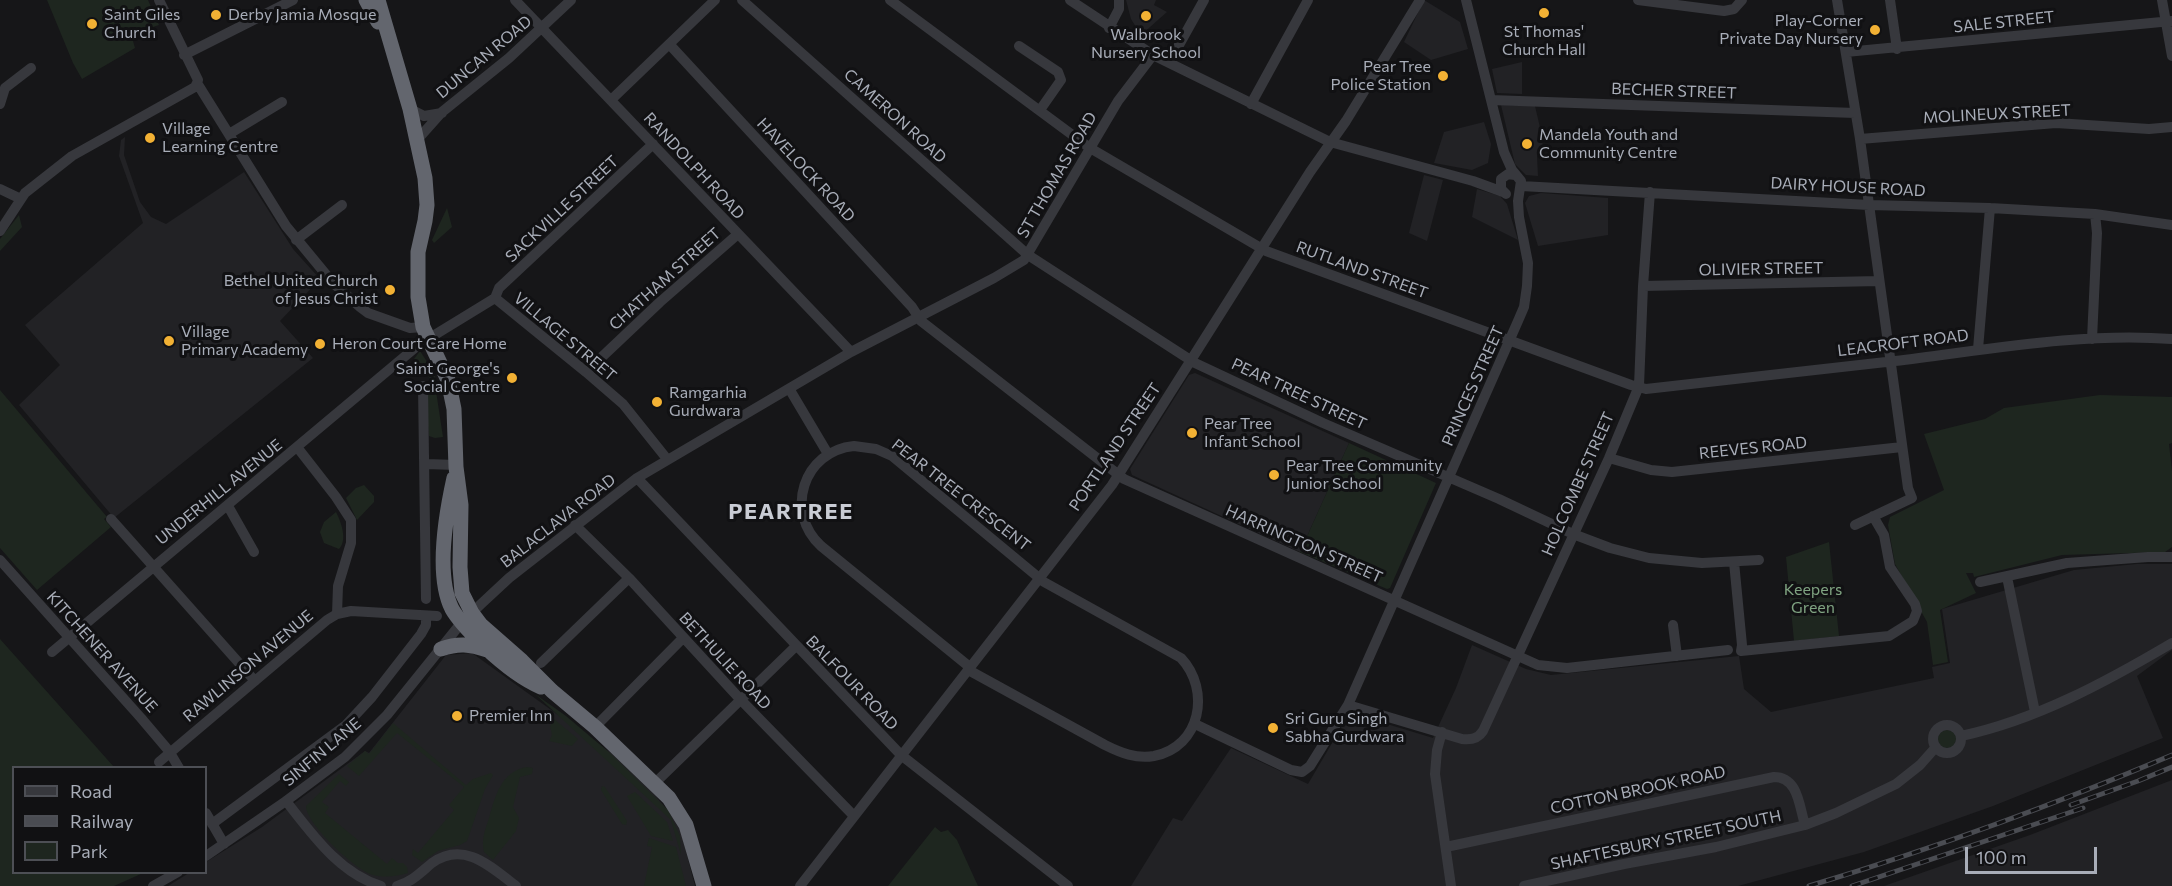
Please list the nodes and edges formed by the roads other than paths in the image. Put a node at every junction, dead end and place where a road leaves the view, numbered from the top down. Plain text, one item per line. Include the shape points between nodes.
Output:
1 (159, 0) edge
2 (293, 0) edge
3 (366, 0) edge
4 (378, 0) edge
5 (515, 0) edge
6 (571, 0) edge
7 (714, 0) edge
8 (742, 0) edge
9 (890, 0) edge
10 (1070, 0) edge
11 (1119, 0) edge
12 (1204, 0) edge
13 (1308, 0) edge
14 (1420, 0) edge
15 (1466, 0) edge
16 (1638, 0) edge
17 (1742, 0) edge
18 (1837, 0) edge
19 (1890, 0) edge
20 (2162, 0) edge
21 (2169, 22) edge
22 (542, 28) junction
23 (1109, 28) junction
24 (390, 43) junction
25 (670, 45) junction
26 (1019, 46) dead end
27 (1897, 48) junction
28 (1846, 52) junction
29 (184, 55) junction
30 (1153, 55) junction
31 (2172, 57) edge
32 (1168, 63) junction
33 (31, 68) dead end
34 (197, 83) junction
35 (611, 100) junction
36 (1491, 100) junction
37 (282, 102) dead end
38 (0, 104) edge
39 (1251, 104) junction
40 (410, 109) junction
41 (1040, 110) junction
42 (442, 112) junction
43 (1856, 113) junction
44 (2172, 126) edge
45 (229, 134) junction
46 (418, 139) junction
47 (1860, 139) junction
48 (1330, 142) junction
49 (652, 144) junction
50 (1090, 148) junction
51 (1504, 152) junction
52 (1515, 175) junction
53 (1502, 179) junction
54 (1473, 181) junction
55 (0, 189) edge
56 (1520, 189) junction
57 (1504, 192) junction
58 (1650, 192) junction
59 (21, 199) junction
60 (342, 205) dead end
61 (1869, 205) junction
62 (1990, 208) junction
63 (2095, 214) junction
64 (1519, 217) junction
65 (2172, 225) edge
66 (0, 231) edge
67 (738, 234) junction
68 (296, 240) junction
69 (1262, 248) junction
70 (1028, 255) junction
71 (1879, 281) junction
72 (1643, 286) junction
73 (495, 298) junction
74 (918, 316) junction
75 (422, 338) junction
76 (2092, 339) junction
77 (2172, 339) edge
78 (1509, 341) junction
79 (1978, 349) junction
80 (851, 352) junction
81 (1190, 360) junction
82 (1891, 361) junction
83 (586, 372) junction
84 (423, 386) dead end
85 (1639, 386) junction
86 (790, 390) junction
87 (297, 447) junction
88 (1902, 447) junction
89 (828, 454) junction
90 (1609, 458) junction
91 (667, 459) junction
92 (426, 464) junction
93 (456, 466) junction
94 (1118, 475) junction
95 (1449, 477) junction
96 (637, 478) junction
97 (228, 506) junction
98 (1873, 516) junction
99 (111, 519) dead end
100 (576, 525) junction
101 (1855, 525) dead end
102 (1573, 534) junction
103 (254, 552) dead end
104 (2172, 557) edge
105 (0, 560) edge
106 (1759, 560) dead end
107 (1734, 562) junction
108 (153, 566) junction
109 (2007, 577) junction
110 (629, 578) junction
111 (1040, 578) junction
112 (1980, 582) dead end
113 (426, 598) dead end
114 (1395, 601) junction
115 (337, 614) junction
116 (431, 616) joint
117 (467, 618) junction
118 (1673, 625) dead end
119 (69, 637) junction
120 (683, 638) junction
121 (2172, 643) edge
122 (796, 646) junction
123 (441, 649) junction
124 (1728, 650) dead end
125 (489, 651) junction
126 (52, 652) dead end
127 (1677, 656) junction
128 (1516, 657) junction
129 (541, 663) dead end
130 (969, 668) junction
131 (255, 681) junction
132 (552, 691) junction
133 (740, 699) junction
134 (1348, 705) junction
135 (2035, 712) junction
136 (1195, 724) junction
137 (595, 727) junction
138 (1442, 732) junction
139 (1961, 736) junction
140 (1936, 747) junction
141 (169, 752) junction
142 (901, 755) junction
143 (159, 762) dead end
144 (178, 766) edge
145 (655, 783) junction
146 (286, 801) junction
147 (854, 816) junction
148 (209, 822) edge
149 (1804, 825) junction
150 (224, 844) junction
151 (1446, 847) junction
152 (207, 855) edge
153 (176, 874) edge
154 (704, 884) edge
155 (153, 886) edge
156 (381, 886) edge
157 (397, 886) edge
158 (516, 886) edge
159 (800, 886) edge
160 (1068, 886) edge
161 (1452, 886) edge
162 (1524, 886) edge

1 - 29 street
2 - 29 street
3 - 24 highway
4 - 24 highway
5 - 22 street, RANDOLPH ROAD
6 - 22 street, DUNCAN ROAD
7 - 25 street
8 - 70 street, CAMERON ROAD
9 - 41 street, RUTLAND STREET
10 - 23 street
11 - 23 street via 1119,9
12 - 32 street
13 - 39 street
14 - 48 street, PORTLAND STREET
15 - 36 street
16 - 17 street via 1724,11 1734,9
18 - 28 street
19 - 27 street
20 - 21 street
21 - 27 street, SALE STREET
21 - 31 street
22 - 35 street, RANDOLPH ROAD
22 - 42 street, DUNCAN ROAD
23 - 30 street
24 - 40 highway
25 - 35 street
25 - 74 street, HAVELOCK ROAD
26 - 41 street via 1058,72 1061,80
27 - 28 street, SALE STREET
28 - 43 street
29 - 34 street
30 - 32 street
30 - 50 street, ST THOMAS ROAD via 1118,101
32 - 39 street
33 - 38 street via 5,88
34 - 45 street
34 - 59 street via 72,156
35 - 49 street, RANDOLPH ROAD
36 - 43 street, BECHER STREET
36 - 51 street
37 - 45 street
39 - 48 street
40 - 42 street, DUNCAN ROAD via 424,116
40 - 46 highway
41 - 50 street, RUTLAND STREET
42 - 46 street, DUNCAN ROAD
43 - 47 street
44 - 47 street, MOLINEUX STREET via 2149,129 2056,123
45 - 68 street
46 - 75 highway via 427,205 417,258
47 - 61 street
48 - 54 street
48 - 69 street, PORTLAND STREET
49 - 67 street, RANDOLPH ROAD
49 - 73 street, SACKVILLE STREET via 499,288
50 - 69 street, RUTLAND STREET
50 - 70 street, ST THOMAS ROAD
51 - 52 street
51 - 53 street
52 - 53 street via 1508,174
52 - 56 street via 1521,181
53 - 54 street
53 - 57 street via 1500,186
54 - 57 street
55 - 59 street
56 - 57 street via 1512,195
56 - 58 street, DAIRY HOUSE ROAD
56 - 64 street, PRINCES STREET
57 - 64 street, PRINCES STREET
58 - 61 street, DAIRY HOUSE ROAD
58 - 72 street, HOLCOMBE STREET
59 - 66 street
60 - 68 street
61 - 62 street, DAIRY HOUSE ROAD
61 - 71 street
62 - 63 street, DAIRY HOUSE ROAD
62 - 79 street
63 - 65 street, DAIRY HOUSE ROAD
63 - 76 street
64 - 78 street, PRINCES STREET via 1528,263 1527,286 1524,307
67 - 80 street, RANDOLPH ROAD
67 - 83 street, CHATHAM STREET
68 - 75 street via 360,307 410,328
69 - 78 street, RUTLAND STREET
69 - 81 street, PORTLAND STREET
70 - 74 street, ST THOMAS ROAD via 1005,272
70 - 81 street, PEAR TREE STREET
71 - 72 street, OLIVIER STREET
71 - 82 street
72 - 85 street, HOLCOMBE STREET
73 - 75 street, VILLAGE STREET
73 - 83 street, VILLAGE STREET
74 - 80 street, ST THOMAS ROAD
74 - 94 street, HARRINGTON STREET
75 - 87 street, UNDERHILL AVENUE via 410,360
75 - 93 highway via 440,360 451,393
76 - 77 street, LEACROFT ROAD
76 - 79 street, LEACROFT ROAD
78 - 85 street, RUTLAND STREET
78 - 95 street, PRINCES STREET
79 - 82 street, LEACROFT ROAD
80 - 86 street, ST THOMAS ROAD
81 - 94 street, PORTLAND STREET
81 - 95 street, PEAR TREE STREET
82 - 85 street, LEACROFT ROAD via 1646,389
82 - 88 street
83 - 91 street, VILLAGE STREET via 622,404
84 - 92 street
85 - 90 street, HOLCOMBE STREET
86 - 89 street
86 - 91 street, ST THOMAS ROAD
87 - 97 street, UNDERHILL AVENUE
87 - 115 street via 351,520 351,543 338,586
88 - 90 street, REEVES ROAD via 1672,472
88 - 98 street via 1912,498
89 - 111 street, PEAR TREE CRESCENT via 854,446 886,453
89 - 130 street via 815,465 803,490 801,508 808,532
90 - 102 street, HOLCOMBE STREET
91 - 96 street, BALACLAVA ROAD
92 - 93 street
92 - 113 street
93 - 117 highway via 461,505 461,587
94 - 111 street, PORTLAND STREET
94 - 114 street, HARRINGTON STREET
95 - 102 street, PEAR TREE STREET
95 - 114 street, PRINCES STREET
96 - 100 street, BALACLAVA ROAD
96 - 122 street, BALFOUR ROAD
97 - 103 street
97 - 108 street, UNDERHILL AVENUE
98 - 101 street
98 - 107 street via 1884,535 1890,567 1917,611 1912,621 1889,636 1741,648
99 - 108 street
100 - 110 street, BETHULIE ROAD
100 - 117 street, BALACLAVA ROAD via 509,578
102 - 107 street, PEAR TREE STREET via 1610,549 1649,558
102 - 128 street, HOLCOMBE STREET
104 - 109 street via 2067,563
105 - 119 street, KITCHENER AVENUE
106 - 107 street, PEAR TREE STREET
108 - 119 street, UNDERHILL AVENUE
108 - 131 street
109 - 112 street
109 - 135 street
110 - 120 street, BETHULIE ROAD
110 - 129 street via 546,651
111 - 130 street, PORTLAND STREET
111 - 136 street, PEAR TREE CRESCENT via 1181,658 1192,673 1199,694
114 - 128 street, HARRINGTON STREET
114 - 134 street, PRINCES STREET
115 - 116 street, RAWLINSON AVENUE
115 - 131 street, RAWLINSON AVENUE
116 - 148 street, SINFIN LANE via 359,712 333,736
117 - 123 street, SINFIN LANE
117 - 125 highway
117 - 132 highway via 481,625
118 - 127 street
119 - 126 street, UNDERHILL AVENUE
119 - 141 street, KITCHENER AVENUE
120 - 133 street, BETHULIE ROAD
120 - 137 street
121 - 135 street via 2103,683
122 - 133 street
122 - 142 street, BALFOUR ROAD
123 - 125 highway via 467,644
123 - 146 street, SINFIN LANE via 368,735
124 - 127 street, HARRINGTON STREET
125 - 132 highway via 516,672
127 - 128 street, HARRINGTON STREET via 1567,668
128 - 138 street, HOLCOMBE STREET via 1479,736 1469,740
130 - 136 street via 1124,754 1149,757 1166,752
130 - 142 street, PORTLAND STREET
131 - 141 street, RAWLINSON AVENUE
132 - 137 highway
133 - 145 street
133 - 147 street, BETHULIE ROAD
134 - 136 street, PRINCES STREET via 1306,771 1298,772
134 - 138 street, HOLCOMBE STREET
135 - 139 street
137 - 145 highway
138 - 151 street via 1435,768
139 - 140 street via 1953,752 1944,753
139 - 140 street via 1953,726 1942,725 1933,734
140 - 149 street, SHAFTESBURY STREET SOUTH via 1896,784
141 - 143 street, RAWLINSON AVENUE
141 - 144 street, KITCHENER AVENUE
142 - 147 street, PORTLAND STREET
142 - 160 street, BALFOUR ROAD
145 - 154 highway via 686,825
146 - 150 street, SINFIN LANE
146 - 156 street via 336,858 360,877
147 - 159 street, PORTLAND STREET
148 - 150 street
149 - 151 street, COTTON BROOK ROAD via 1793,785 1774,777
149 - 162 street, SHAFTESBURY STREET SOUTH
150 - 152 street, SINFIN LANE
151 - 161 street
153 - 155 street
157 - 158 street via 409,882 440,858 460,854 483,860

